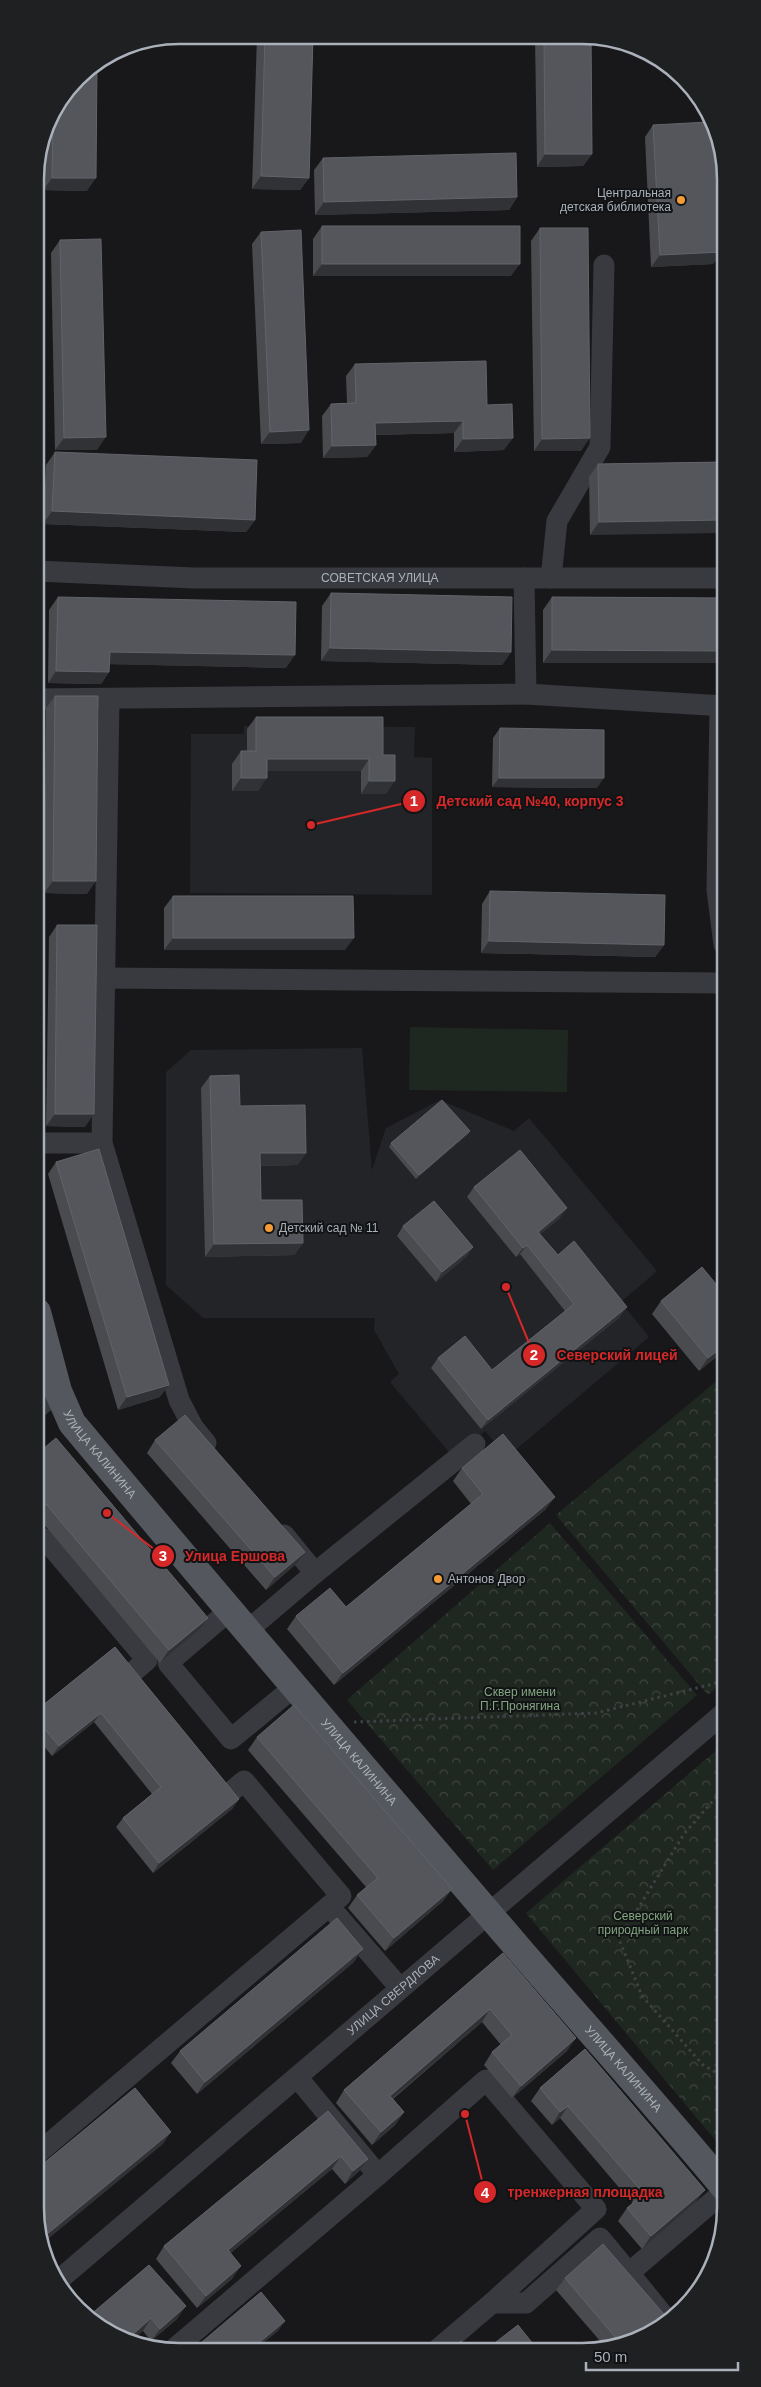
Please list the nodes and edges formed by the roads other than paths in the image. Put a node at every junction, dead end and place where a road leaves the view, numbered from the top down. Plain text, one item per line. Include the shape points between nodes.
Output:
1 (604, 265) dead end
2 (44, 571) edge
3 (524, 578) junction
4 (551, 578) junction
5 (717, 578) edge
6 (526, 694) junction
7 (44, 699) edge
8 (109, 699) junction
9 (717, 706) edge
10 (717, 859) edge
11 (717, 897) edge
12 (104, 978) junction
13 (717, 983) edge
14 (102, 1142) junction
15 (44, 1143) edge
16 (44, 1338) edge
17 (58, 1391) junction
18 (44, 1402) edge
19 (475, 1444) dead end
20 (218, 1456) edge
21 (272, 1522) edge
22 (44, 1540) edge
23 (315, 1573) junction
24 (229, 1611) junction
25 (247, 1632) junction
26 (133, 1672) edge
27 (294, 1688) junction
28 (717, 1719) edge
29 (232, 1791) edge
30 (329, 1906) junction
31 (489, 1914) junction
32 (400, 1988) junction
33 (297, 2077) junction
34 (44, 2148) edge
35 (378, 2175) junction
36 (717, 2179) edge
37 (717, 2198) edge
38 (629, 2273) junction
39 (63, 2277) edge
40 (492, 2303) junction
41 (664, 2316) edge
42 (181, 2343) edge
43 (445, 2343) edge

1 - 4 street via 600,447 557,521
2 - 3 street, СОВЕТСКАЯ УЛИЦА via 194,578
3 - 4 street, СОВЕТСКАЯ УЛИЦА
3 - 6 street
4 - 5 street, СОВЕТСКАЯ УЛИЦА
6 - 8 street
6 - 9 street
7 - 8 street
8 - 12 street
10 - 11 street
12 - 13 street
12 - 14 street
14 - 15 street
14 - 20 street via 178,1400 193,1427
16 - 17 main road, УЛИЦА КАЛИНИНА
17 - 18 street
17 - 24 main road, УЛИЦА КАЛИНИНА via 72,1424
19 - 23 street
21 - 23 street
22 - 26 street via 147,1660
23 - 25 street
24 - 25 main road, УЛИЦА КАЛИНИНА
24 - 27 street via 168,1663 231,1739
25 - 27 main road, УЛИЦА КАЛИНИНА
27 - 31 main road, УЛИЦА КАЛИНИНА
28 - 31 street, УЛИЦА СВЕРДЛОВА
29 - 30 street via 244,1781 341,1896
30 - 32 street
30 - 34 street
31 - 32 street, УЛИЦА СВЕРДЛОВА
31 - 36 main road, УЛИЦА КАЛИНИНА
32 - 33 street, УЛИЦА СВЕРДЛОВА
33 - 35 street
33 - 39 street, УЛИЦА СВЕРДЛОВА
35 - 40 street via 486,2080 596,2209
35 - 42 street
37 - 38 street
38 - 40 street via 600,2238 526,2303
38 - 41 street
40 - 43 street

